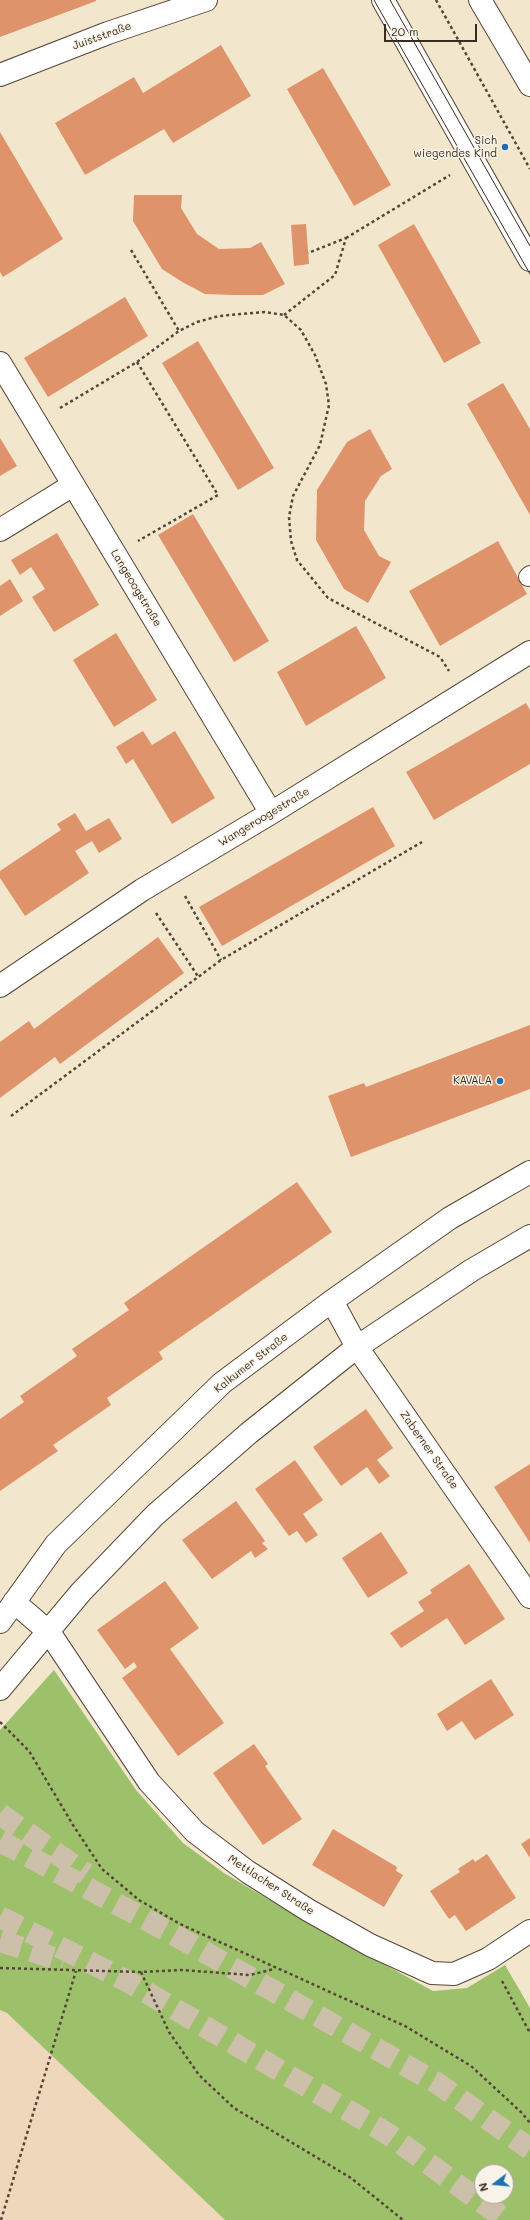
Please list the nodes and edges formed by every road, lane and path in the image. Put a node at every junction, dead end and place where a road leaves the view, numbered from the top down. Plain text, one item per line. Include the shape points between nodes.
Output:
1 (206, 0) edge
2 (383, 0) edge
3 (436, 0) edge
4 (480, 0) edge
5 (0, 75) edge
6 (530, 85) edge
7 (474, 160) junction
8 (530, 169) edge
9 (346, 238) junction
10 (131, 250) dead end
11 (308, 253) dead end
12 (530, 260) edge
13 (284, 315) junction
14 (179, 331) junction
15 (137, 362) junction
16 (0, 363) edge
17 (36, 422) junction
18 (73, 485) junction
19 (0, 530) edge
20 (115, 554) junction
21 (530, 652) edge
22 (464, 692) junction
23 (271, 813) junction
24 (422, 842) dead end
25 (171, 873) junction
26 (142, 890) junction
27 (222, 960) junction
28 (198, 978) junction
29 (0, 986) edge
30 (11, 1116) dead end
31 (530, 1172) edge
32 (530, 1236) edge
33 (332, 1301) junction
34 (357, 1347) junction
35 (530, 1597) edge
36 (14, 1602) junction
37 (0, 1622) edge
38 (49, 1632) junction
39 (0, 1688) edge
40 (0, 1722) edge
41 (530, 1931) edge
42 (488, 1959) junction
43 (0, 1968) edge
44 (275, 1969) junction
45 (76, 1971) junction
46 (141, 1972) junction
47 (530, 2033) edge
48 (530, 2124) edge
49 (1, 2220) edge
50 (403, 2220) edge

1 - 5 street, Juiststraße via 108,33
2 - 7 street
3 - 8 path
4 - 6 street
7 - 9 path
7 - 12 street
9 - 11 path
9 - 13 path via 336,275
10 - 14 path
13 - 14 path via 265,312 219,316 197,322
13 - 22 path via 301,330 315,355 326,384 329,405 320,445 293,496 289,517 291,541 297,560 328,598 440,657
14 - 15 path
15 - 17 path
15 - 20 path via 218,495
16 - 17 street, Langeoogstraße
17 - 18 street, Langeoogstraße
18 - 19 street
18 - 20 street, Langeoogstraße
20 - 23 street, Langeoogstraße
21 - 22 street, Wangeroogestraße
22 - 23 street, Wangeroogestraße
23 - 25 street, Wangeroogestraße
24 - 27 path
25 - 26 street, Wangeroogestraße
25 - 27 path
26 - 28 path
26 - 29 street, Wangeroogestraße
27 - 28 path
28 - 30 path
31 - 33 street, Kalkumer Straße via 450,1218
32 - 34 street via 472,1270
33 - 34 street, Zaberner Straße
33 - 36 street, Kalkumer Straße via 217,1388 56,1544
34 - 35 street, Zaberner Straße
34 - 38 street via 249,1433 155,1515 81,1592
36 - 37 street, Kalkumer Straße
36 - 38 street
38 - 39 street
38 - 42 street, Mettlacher Straße via 149,1782 195,1832 248,1872 370,1945 432,1973 454,1974
40 - 44 path via 29,1751 102,1869 139,1900 180,1924
41 - 42 street, Mettlacher Straße
42 - 47 path
43 - 45 path
44 - 46 path via 250,1975 181,1970
44 - 48 path via 405,2026 425,2038 471,2066 522,2113
45 - 46 path
45 - 49 path
46 - 50 path via 169,2032 199,2075 234,2108 351,2178

